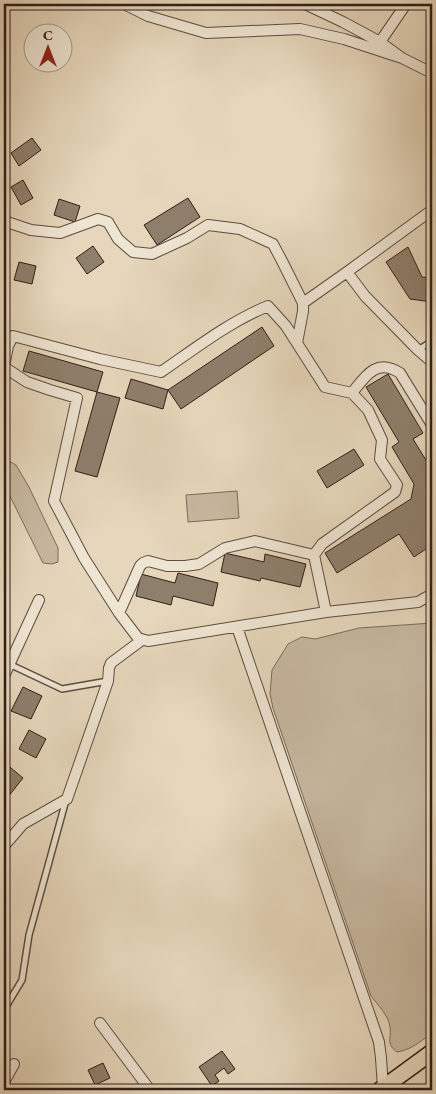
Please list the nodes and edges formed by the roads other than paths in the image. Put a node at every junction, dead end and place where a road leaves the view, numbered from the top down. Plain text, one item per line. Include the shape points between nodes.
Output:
1 (124, 4) edge
2 (304, 4) edge
3 (406, 4) edge
4 (380, 42) junction
5 (402, 58) junction
6 (432, 73) edge
7 (432, 210) edge
8 (4, 221) edge
9 (347, 272) junction
10 (302, 303) junction
11 (432, 342) edge
12 (297, 343) junction
13 (418, 350) junction
14 (432, 362) edge
15 (352, 393) junction
16 (432, 425) edge
17 (314, 555) junction
18 (432, 594) edge
19 (39, 600) dead end
20 (326, 612) junction
21 (120, 613) junction
22 (237, 627) junction
23 (142, 640) junction
24 (9, 664) junction
25 (4, 676) edge
26 (108, 681) junction
27 (66, 799) junction
28 (4, 846) edge
29 (6, 1002) edge
30 (4, 1010) edge
31 (100, 1023) dead end
32 (432, 1052) edge
33 (14, 1064) dead end
34 (4, 1082) edge
35 (150, 1090) edge
36 (382, 1090) edge

1 - 5 street via 148,16 206,33 300,29
2 - 4 street
3 - 4 street
4 - 5 street
5 - 6 street
7 - 9 street
8 - 10 street via 31,230 60,233 98,219 108,222 118,239 133,252 152,254 208,225 240,230 273,244
9 - 10 street
9 - 13 street via 365,296
10 - 12 street
11 - 13 lane
12 - 15 street via 324,387
12 - 21 street via 268,306 232,323 161,372 13,336 4,367 27,382 77,398 54,501 84,558
13 - 14 street
15 - 16 street via 373,370 392,368 400,373
15 - 17 street via 368,410 382,440 380,459 397,488 322,544
17 - 20 street
17 - 21 street via 255,540 225,548 199,564 167,566 143,562
18 - 20 street via 418,602
19 - 24 street
20 - 22 street
21 - 23 street
22 - 23 street
22 - 36 street via 379,1042
23 - 26 street via 111,663
24 - 25 street
24 - 26 lane via 62,689
26 - 27 street
27 - 28 street via 23,824
27 - 29 lane via 29,935 22,980
29 - 30 lane
31 - 35 street
32 - 36 main road
33 - 34 street

